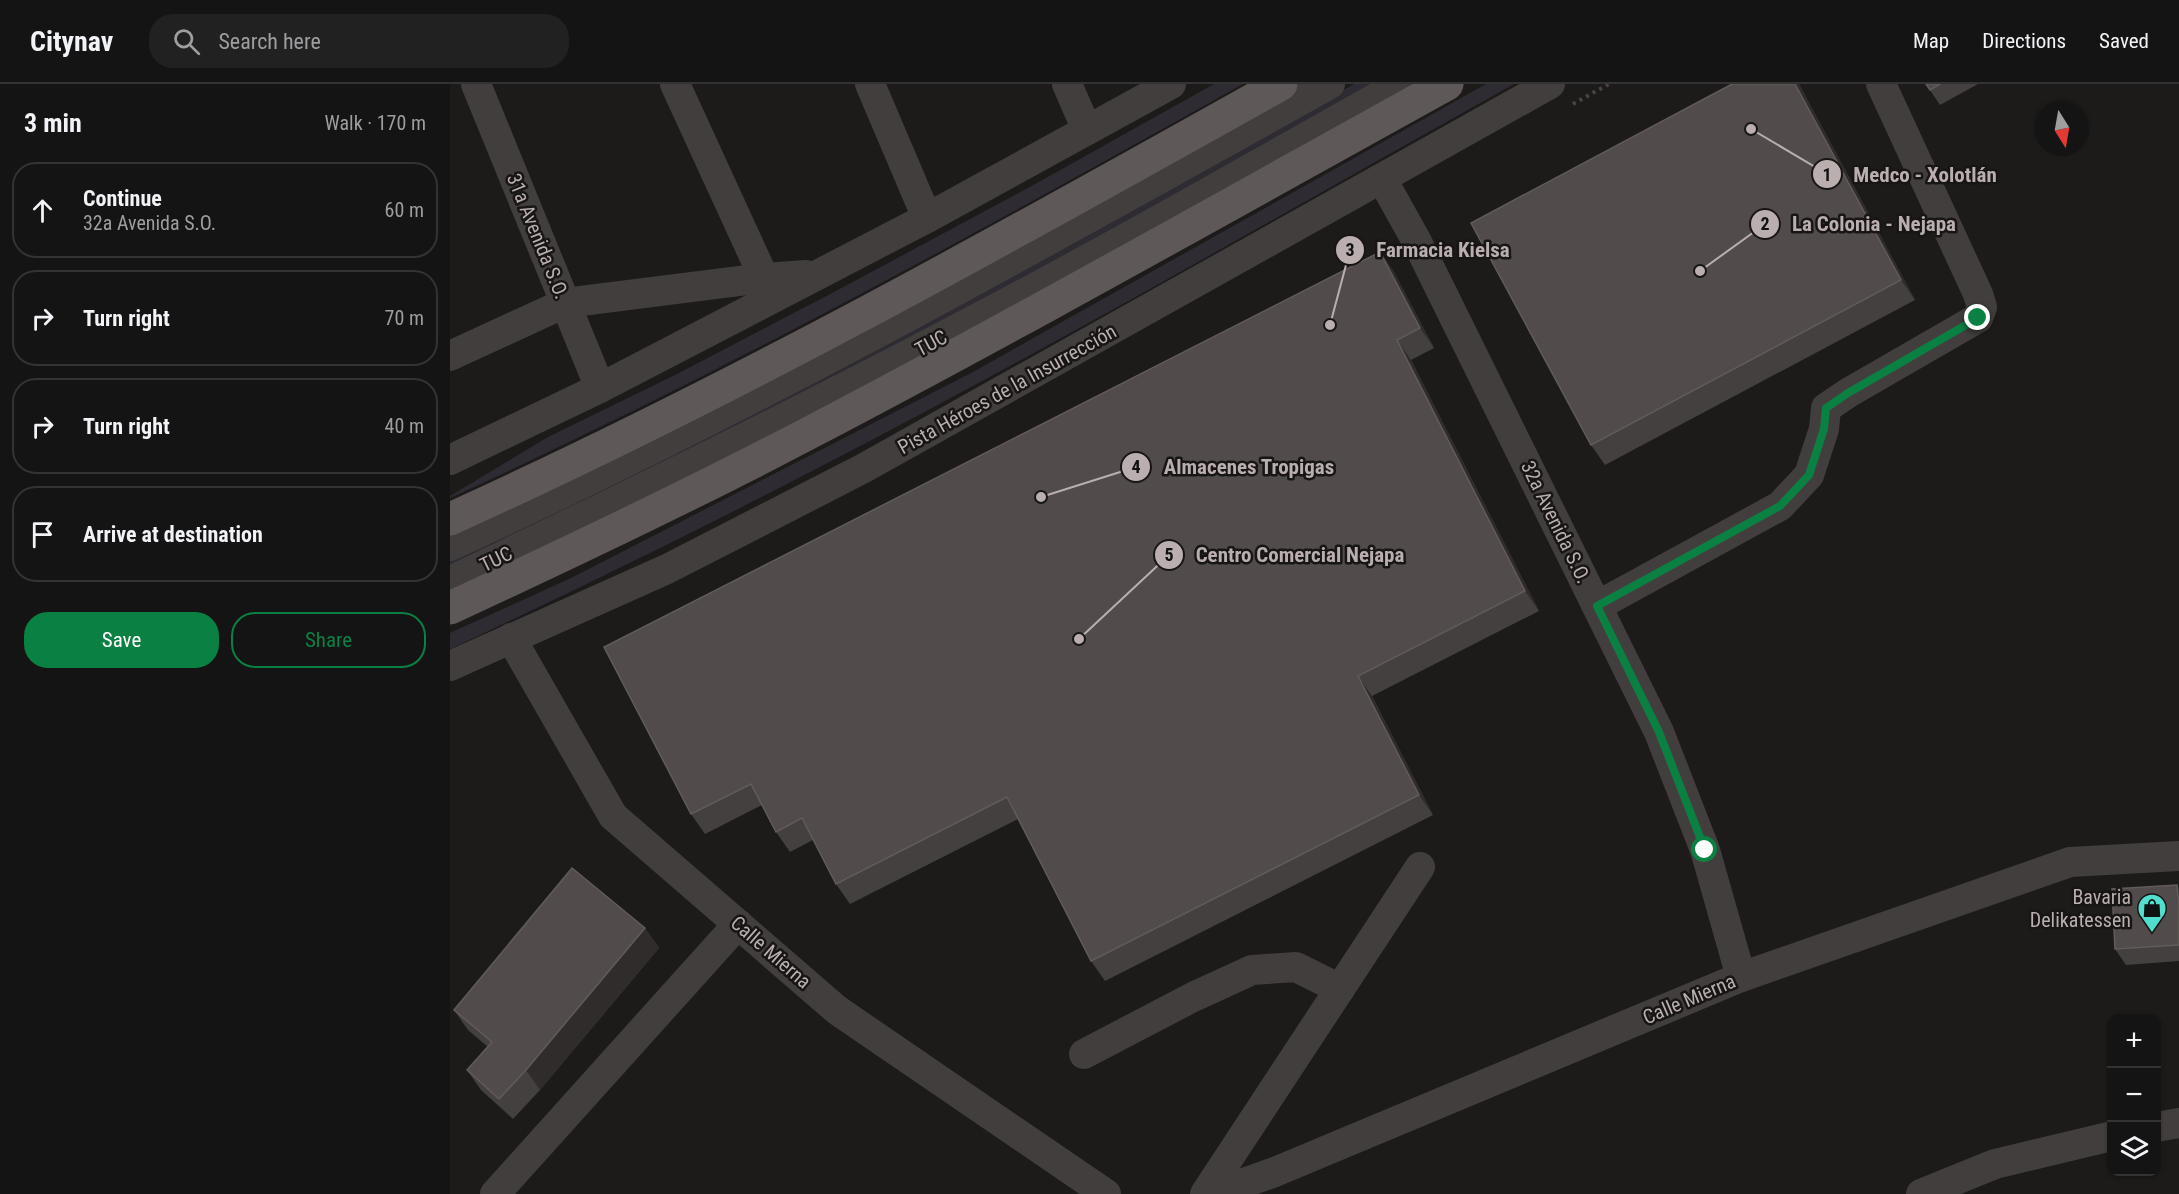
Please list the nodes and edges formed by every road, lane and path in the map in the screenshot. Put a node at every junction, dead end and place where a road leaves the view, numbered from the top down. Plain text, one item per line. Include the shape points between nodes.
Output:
1 (476, 84) edge
2 (675, 84) edge
3 (870, 84) edge
4 (1067, 84) edge
5 (1171, 84) edge
6 (1281, 84) edge
7 (1330, 84) edge
8 (1401, 84) edge
9 (1447, 84) edge
10 (1550, 84) edge
11 (1881, 84) edge
12 (1087, 130) junction
13 (1382, 178) junction
14 (927, 218) junction
15 (816, 275) junction
16 (764, 278) junction
17 (565, 303) junction
18 (450, 356) edge
19 (600, 388) junction
20 (510, 431) junction
21 (450, 460) edge
22 (450, 472) edge
23 (450, 519) edge
24 (450, 546) edge
25 (450, 581) edge
26 (1597, 606) junction
27 (450, 608) edge
28 (511, 638) junction
29 (450, 666) edge
30 (2179, 856) edge
31 (1420, 867) dead end
32 (738, 924) junction
33 (1741, 977) junction
34 (1340, 989) junction
35 (1084, 1054) dead end
36 (2179, 1123) edge
37 (2161, 1126) edge
38 (2107, 1137) edge
39 (1281, 1183) edge
40 (495, 1194) edge
41 (1106, 1194) edge
42 (1205, 1194) edge
43 (1214, 1194) edge
44 (1921, 1194) edge

1 - 17 street, 31a Avenida S.O.
2 - 16 street
3 - 14 street
4 - 12 street
5 - 12 street
6 - 23 main road via 776,361
7 - 24 street, TUC via 827,359
8 - 25 street, TUC via 867,376 692,466
9 - 27 main road via 810,433
10 - 13 street, Pista Héroes de la Insurrección
11 - 26 street via 1978,294 1982,307 1978,318 1826,408 1824,429 1809,475 1780,506
12 - 14 street
13 - 26 street, 32a Avenida S.O.
13 - 28 street, Pista Héroes de la Insurrección via 864,468 667,569
14 - 15 street
15 - 16 street
15 - 19 street
16 - 17 street
17 - 18 street
17 - 19 street, 31a Avenida S.O.
19 - 20 street
20 - 21 street
20 - 22 street
26 - 33 street, 32a Avenida S.O. via 1664,742 1705,850
28 - 29 street, Pista Héroes de la Insurrección
28 - 32 street, Calle Mierna via 613,816
30 - 33 street, Calle Mierna via 2070,862
31 - 34 street
32 - 40 street
32 - 41 street, Calle Mierna via 837,1010
33 - 39 street, Calle Mierna
34 - 35 street via 1296,967 1252,970
34 - 42 street
36 - 37 street
38 - 44 street via 1995,1164
39 - 43 street, Calle Mierna

